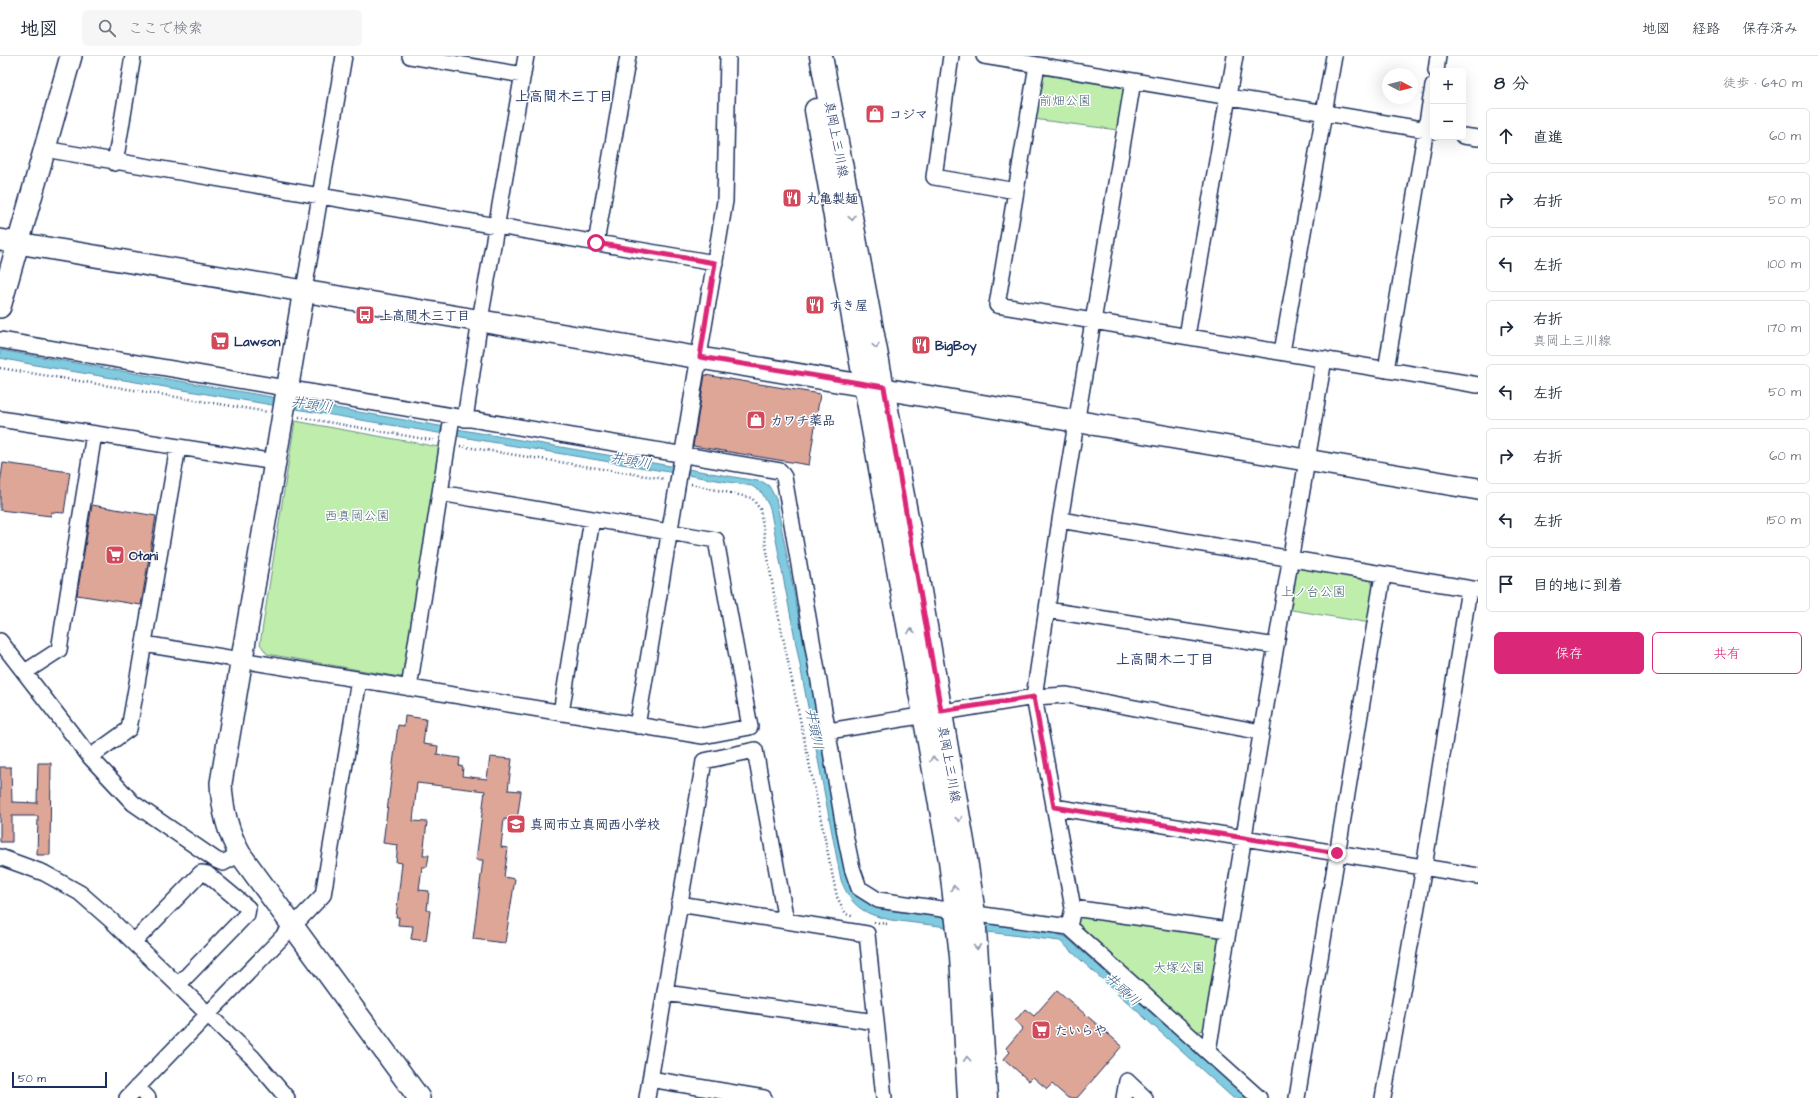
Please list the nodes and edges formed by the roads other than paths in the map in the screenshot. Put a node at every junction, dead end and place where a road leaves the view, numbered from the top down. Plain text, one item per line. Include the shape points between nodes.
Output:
1 (71, 56) edge
2 (133, 56) edge
3 (344, 56) edge
4 (410, 56) edge
5 (526, 56) edge
6 (628, 56) edge
7 (728, 56) edge
8 (806, 56) edge
9 (821, 56) edge
10 (951, 56) edge
11 (984, 56) edge
12 (1235, 56) edge
13 (1334, 56) edge
14 (1438, 56) edge
15 (1037, 65) junction
16 (1436, 68) edge
17 (523, 75) junction
18 (1133, 81) junction
19 (1228, 97) junction
20 (1431, 104) edge
21 (1324, 113) junction
22 (1429, 130) edge
23 (1466, 136) edge
24 (1478, 138) edge
25 (44, 150) junction
26 (115, 163) junction
27 (1016, 191) junction
28 (320, 197) junction
29 (497, 228) junction
30 (8, 241) edge
31 (596, 243) junction
32 (715, 263) junction
33 (304, 290) junction
34 (0, 307) edge
35 (480, 320) junction
36 (1092, 320) junction
37 (1187, 336) junction
38 (0, 340) edge
39 (1282, 352) junction
40 (700, 357) junction
41 (1324, 359) junction
42 (1386, 370) junction
43 (1478, 385) edge
44 (875, 386) junction
45 (288, 389) junction
46 (459, 418) junction
47 (0, 419) edge
48 (1076, 421) junction
49 (94, 434) junction
50 (178, 447) junction
51 (683, 455) junction
52 (1307, 460) junction
53 (275, 462) junction
54 (1478, 488) edge
55 (440, 493) junction
56 (592, 520) junction
57 (1060, 520) junction
58 (670, 532) junction
59 (1291, 558) junction
60 (1383, 575) junction
61 (1474, 590) edge
62 (1046, 610) junction
63 (0, 641) edge
64 (144, 644) junction
65 (1276, 646) junction
66 (241, 661) junction
67 (25, 672) junction
68 (359, 680) junction
69 (409, 688) junction
70 (1034, 697) junction
71 (933, 712) junction
72 (561, 713) junction
73 (637, 726) junction
74 (829, 731) junction
75 (1262, 732) junction
76 (90, 757) junction
77 (1054, 807) junction
78 (1244, 838) junction
79 (1337, 853) junction
80 (240, 854) junction
81 (0, 857) edge
82 (1424, 867) junction
83 (1478, 876) edge
84 (680, 904) junction
85 (1072, 908) junction
86 (966, 912) junction
87 (786, 921) junction
88 (292, 927) junction
89 (1068, 927) junction
90 (1228, 930) junction
91 (134, 942) junction
92 (178, 985) junction
93 (665, 993) junction
94 (208, 1013) junction
95 (876, 1022) junction
96 (1208, 1052) junction
97 (650, 1080) junction
98 (132, 1093) edge
99 (758, 1097) edge
100 (148, 1098) edge
101 (287, 1098) edge
102 (419, 1098) edge
103 (647, 1098) edge
104 (884, 1098) edge
105 (969, 1098) edge
106 (986, 1098) edge
107 (1124, 1098) edge
108 (1145, 1098) edge
109 (1259, 1098) edge
110 (1296, 1098) edge
111 (1383, 1098) edge

1 - 25 street
2 - 26 street
3 - 28 street
4 - 17 street
5 - 17 street
6 - 31 street
7 - 32 street via 725,201
8 - 44 main road, 真岡上三川線
9 -> 44 main road, 真岡上三川線
10 - 27 street via 934,177
11 - 15 street
12 - 19 street
13 - 21 street
14 - 16 street
15 - 18 street
15 - 27 street
17 - 29 street
18 - 19 street
18 - 36 street
19 - 21 street
19 - 37 street
20 - 22 street
21 - 22 street
21 - 39 street
22 - 42 street
23 - 24 street
25 - 26 street
25 - 30 street
26 - 28 street
27 - 36 street via 996,306
28 - 29 street
28 - 33 street
29 - 31 street
29 - 35 street
30 - 33 street
30 - 34 street
31 - 32 street
32 - 40 street
33 - 35 street
33 - 45 street
35 - 40 street
35 - 46 street
36 - 37 street
36 - 48 street
37 - 39 street
38 - 45 street
39 - 41 street
40 - 44 street
40 - 51 street
41 - 42 street
41 - 52 street
42 - 43 street
44 - 48 street
44 - 71 main road, 真岡上三川線
45 - 46 street
45 - 53 street
46 - 51 street
46 - 55 street via 448,444
47 - 49 street
48 - 52 street
48 - 57 street
49 - 50 street
49 - 67 street via 59,650
50 - 53 street
50 - 64 street
51 - 58 street
51 - 74 street via 780,471 784,477
52 - 54 street
52 - 59 street
53 - 66 street
55 - 56 street
55 - 69 street
56 - 58 street
56 - 72 street
57 - 59 street
57 - 62 street
58 - 73 street
58 - 73 street via 716,540 750,727 704,736
59 - 60 street
59 - 65 street
60 - 61 street
60 - 79 street
61 - 82 street
62 - 65 street
62 - 70 street
63 - 67 street
64 - 66 street
64 - 76 street via 129,728
65 - 75 street
66 - 68 street
66 - 80 street via 221,783 221,800 229,835
67 - 76 street
68 - 69 street
68 - 88 street via 323,895
69 - 72 street
70 - 71 street
70 - 75 street via 1067,694
70 - 77 street
71 - 74 street
71 - 86 main road, 真岡上三川線 via 950,860
72 - 73 street
74 - 86 street via 846,839 859,888 878,900
75 - 78 street
76 - 80 street via 133,803 202,852 223,863
77 - 78 street
77 - 85 street
78 - 79 street
78 - 90 street
79 - 82 street
79 - 110 street
80 - 88 street
81 - 91 street via 44,873 80,893
82 - 83 street
82 - 111 street
84 - 87 street
84 - 87 street via 704,761 755,750
84 - 93 street
85 - 89 street
85 - 90 street
86 - 89 street
105 -> 86 main road, 真岡上三川線 via 962,963
86 -> 106 main road, 真岡上三川線
87 - 95 street via 867,934
88 - 94 street
88 - 102 street
89 - 96 street
90 - 96 street
91 - 92 street
91 - 92 street via 201,873 208,874 248,908 247,914
92 - 94 street
93 - 95 street
93 - 97 street
94 - 98 street
94 - 101 street via 253,1058
95 - 104 street
96 - 109 street
97 - 99 street
97 - 103 street
98 - 100 street
107 - 108 street via 1127,1081

